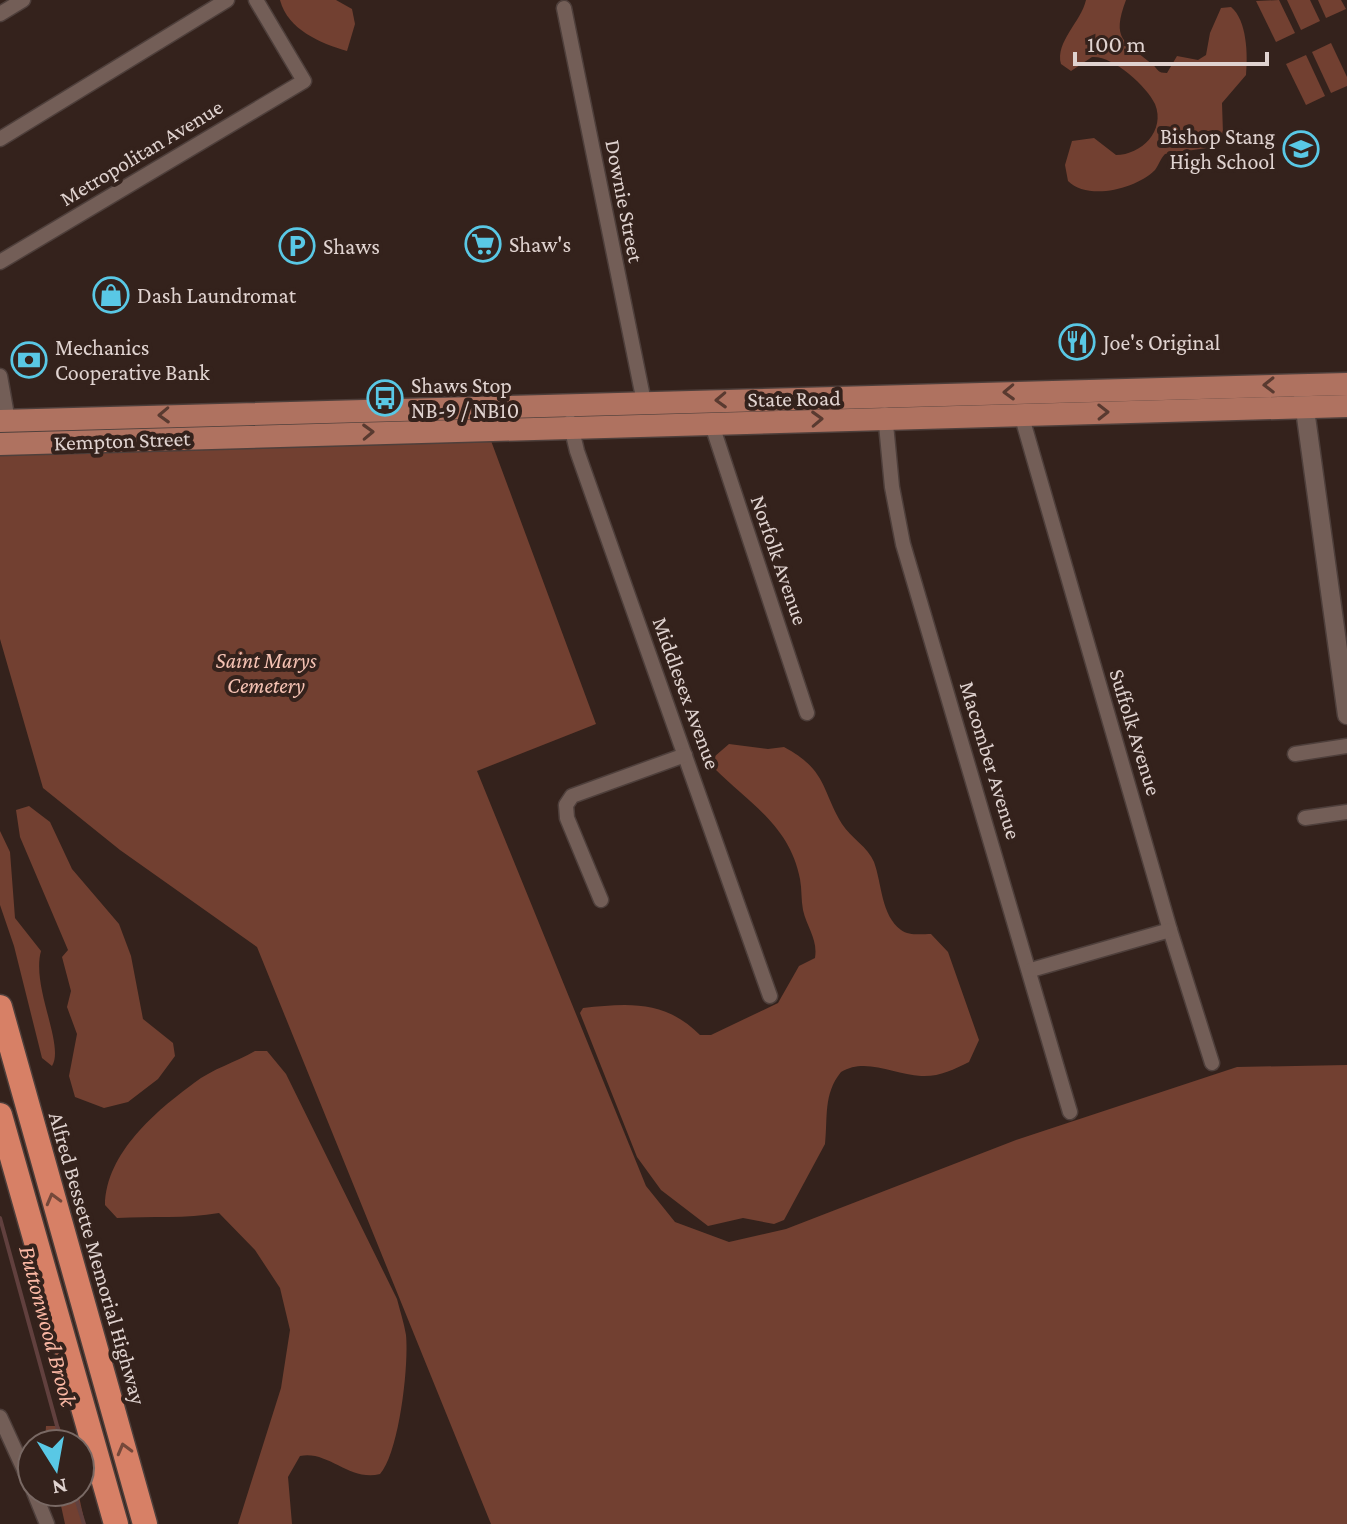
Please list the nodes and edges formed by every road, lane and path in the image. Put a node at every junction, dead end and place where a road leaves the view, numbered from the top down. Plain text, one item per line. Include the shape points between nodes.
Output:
1 (23, 0) edge
2 (227, 0) edge
3 (256, 0) edge
4 (564, 8) dead end
5 (0, 14) edge
6 (3, 137) edge
7 (0, 262) edge
8 (0, 376) edge
9 (1347, 384) edge
10 (1303, 396) junction
11 (644, 402) junction
12 (884, 406) junction
13 (1347, 406) edge
14 (242, 413) junction
15 (1021, 414) junction
16 (569, 415) junction
17 (4, 421) edge
18 (711, 422) junction
19 (243, 436) junction
20 (0, 444) edge
21 (807, 713) dead end
22 (1347, 715) edge
23 (1347, 746) edge
24 (1295, 754) dead end
25 (685, 755) junction
26 (1347, 812) edge
27 (1305, 818) dead end
28 (601, 900) dead end
29 (1170, 930) junction
30 (1031, 970) junction
31 (770, 996) dead end
32 (0, 1007) edge
33 (1212, 1063) dead end
34 (1070, 1112) dead end
35 (0, 1115) edge
36 (0, 1417) edge
37 (16, 1452) edge
38 (116, 1524) edge
39 (145, 1524) edge

1 - 5 street
2 - 6 street
3 - 7 street, Metropolitan Avenue via 304,81
4 - 11 street, Downie Street
8 - 17 street
9 - 10 main road, State Road
10 -> 12 main road, State Road
10 - 13 main road, State Road
15 -> 10 main road, State Road
10 - 22 street
12 -> 11 main road, State Road
11 - 16 main road, State Road
12 - 15 main road, State Road
18 -> 12 main road, State Road
12 - 30 street, Macomber Avenue via 903,544
14 - 16 main road, State Road
14 -> 17 main road, Kempton Street
14 - 19 main road
15 - 29 street, Suffolk Avenue
16 - 18 main road, State Road
19 -> 16 main road, State Road
16 - 25 street, Middlesex Avenue via 577,451
18 - 21 street, Norfolk Avenue
19 - 20 main road, Kempton Street
23 - 24 street
25 - 28 street via 572,796 566,805
25 - 31 street, Middlesex Avenue
26 - 27 street
29 - 30 street
29 - 33 street, Suffolk Avenue
30 - 34 street, Macomber Avenue
39 -> 32 highway, Alfred Bessette Memorial Highway
35 - 38 highway
36 - 37 street

